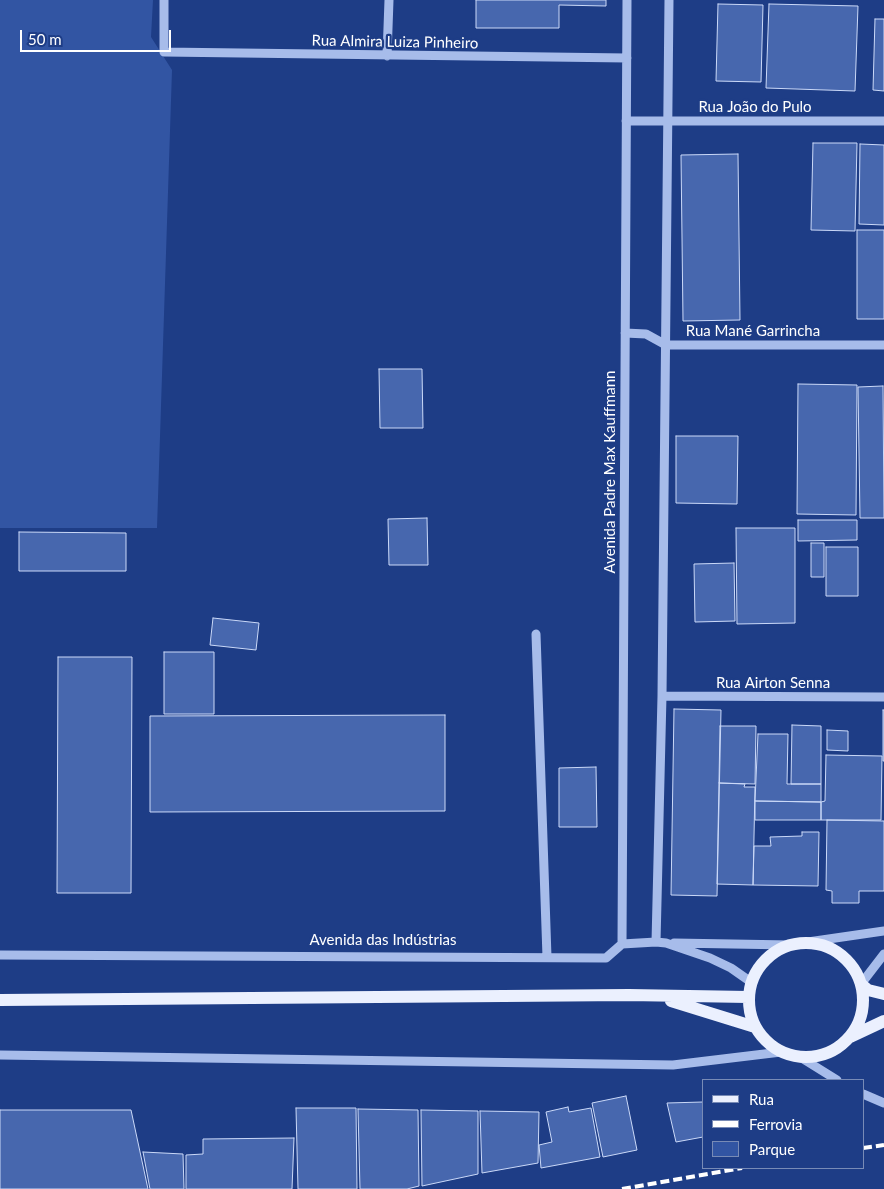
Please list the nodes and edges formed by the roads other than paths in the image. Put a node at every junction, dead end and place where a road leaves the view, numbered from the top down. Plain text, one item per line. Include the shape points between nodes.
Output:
1 (164, 0) edge
2 (388, 0) edge
3 (627, 0) edge
4 (669, 0) edge
5 (387, 56) junction
6 (627, 58) junction
7 (626, 121) junction
8 (669, 121) junction
9 (884, 121) edge
10 (625, 333) junction
11 (666, 345) junction
12 (884, 345) edge
13 (536, 634) dead end
14 (662, 696) junction
15 (884, 697) edge
16 (884, 931) edge
17 (656, 942) junction
18 (666, 943) junction
19 (622, 944) junction
20 (796, 944) junction
21 (884, 954) edge
22 (0, 955) edge
23 (547, 957) junction
24 (751, 982) junction
25 (861, 984) junction
26 (884, 994) edge
27 (659, 997) junction
28 (748, 997) junction
29 (0, 1000) edge
30 (884, 1021) edge
31 (755, 1027) junction
32 (850, 1037) junction
33 (781, 1052) junction
34 (0, 1055) edge
35 (800, 1058) junction
36 (835, 1079) edge
37 (864, 1094) edge
38 (884, 1103) edge

1 - 5 street, Rua Almira Luiza Pinheiro via 164,52
2 - 5 street
3 - 6 street, Avenida Padre Max Kauffmann
4 - 8 street
5 - 6 street, Rua Almira Luiza Pinheiro
6 - 7 street, Avenida Padre Max Kauffmann
7 - 8 street, Rua João do Pulo
7 - 10 street, Avenida Padre Max Kauffmann
8 - 9 street, Rua João do Pulo
8 - 11 street
10 - 11 street, Rua Mané Garrincha via 646,334
10 - 19 street, Avenida Padre Max Kauffmann
11 - 12 street, Rua Mané Garrincha
11 - 14 street
13 - 23 street
14 - 15 street, Rua Airton Senna
14 - 17 street
16 - 20 street
17 - 18 street
17 - 19 street
18 - 20 street
18 - 24 street via 710,958
19 - 23 street, Avenida das Indústrias via 606,958
20 - 24 main road via 776,951 764,960
20 - 25 main road via 819,944 835,951 848,962
21 - 25 street
22 - 23 street, Avenida das Indústrias
24 - 28 main road
25 - 26 main road via 868,990
25 - 32 main road via 861,1015
27 - 28 main road
27 - 29 main road
27 - 31 main road
28 - 31 main road via 749,1013
30 - 32 main road
31 - 33 main road via 766,1042
32 - 35 main road via 836,1049
33 - 34 street via 673,1065
33 - 35 main road
35 - 36 street
37 - 38 street

